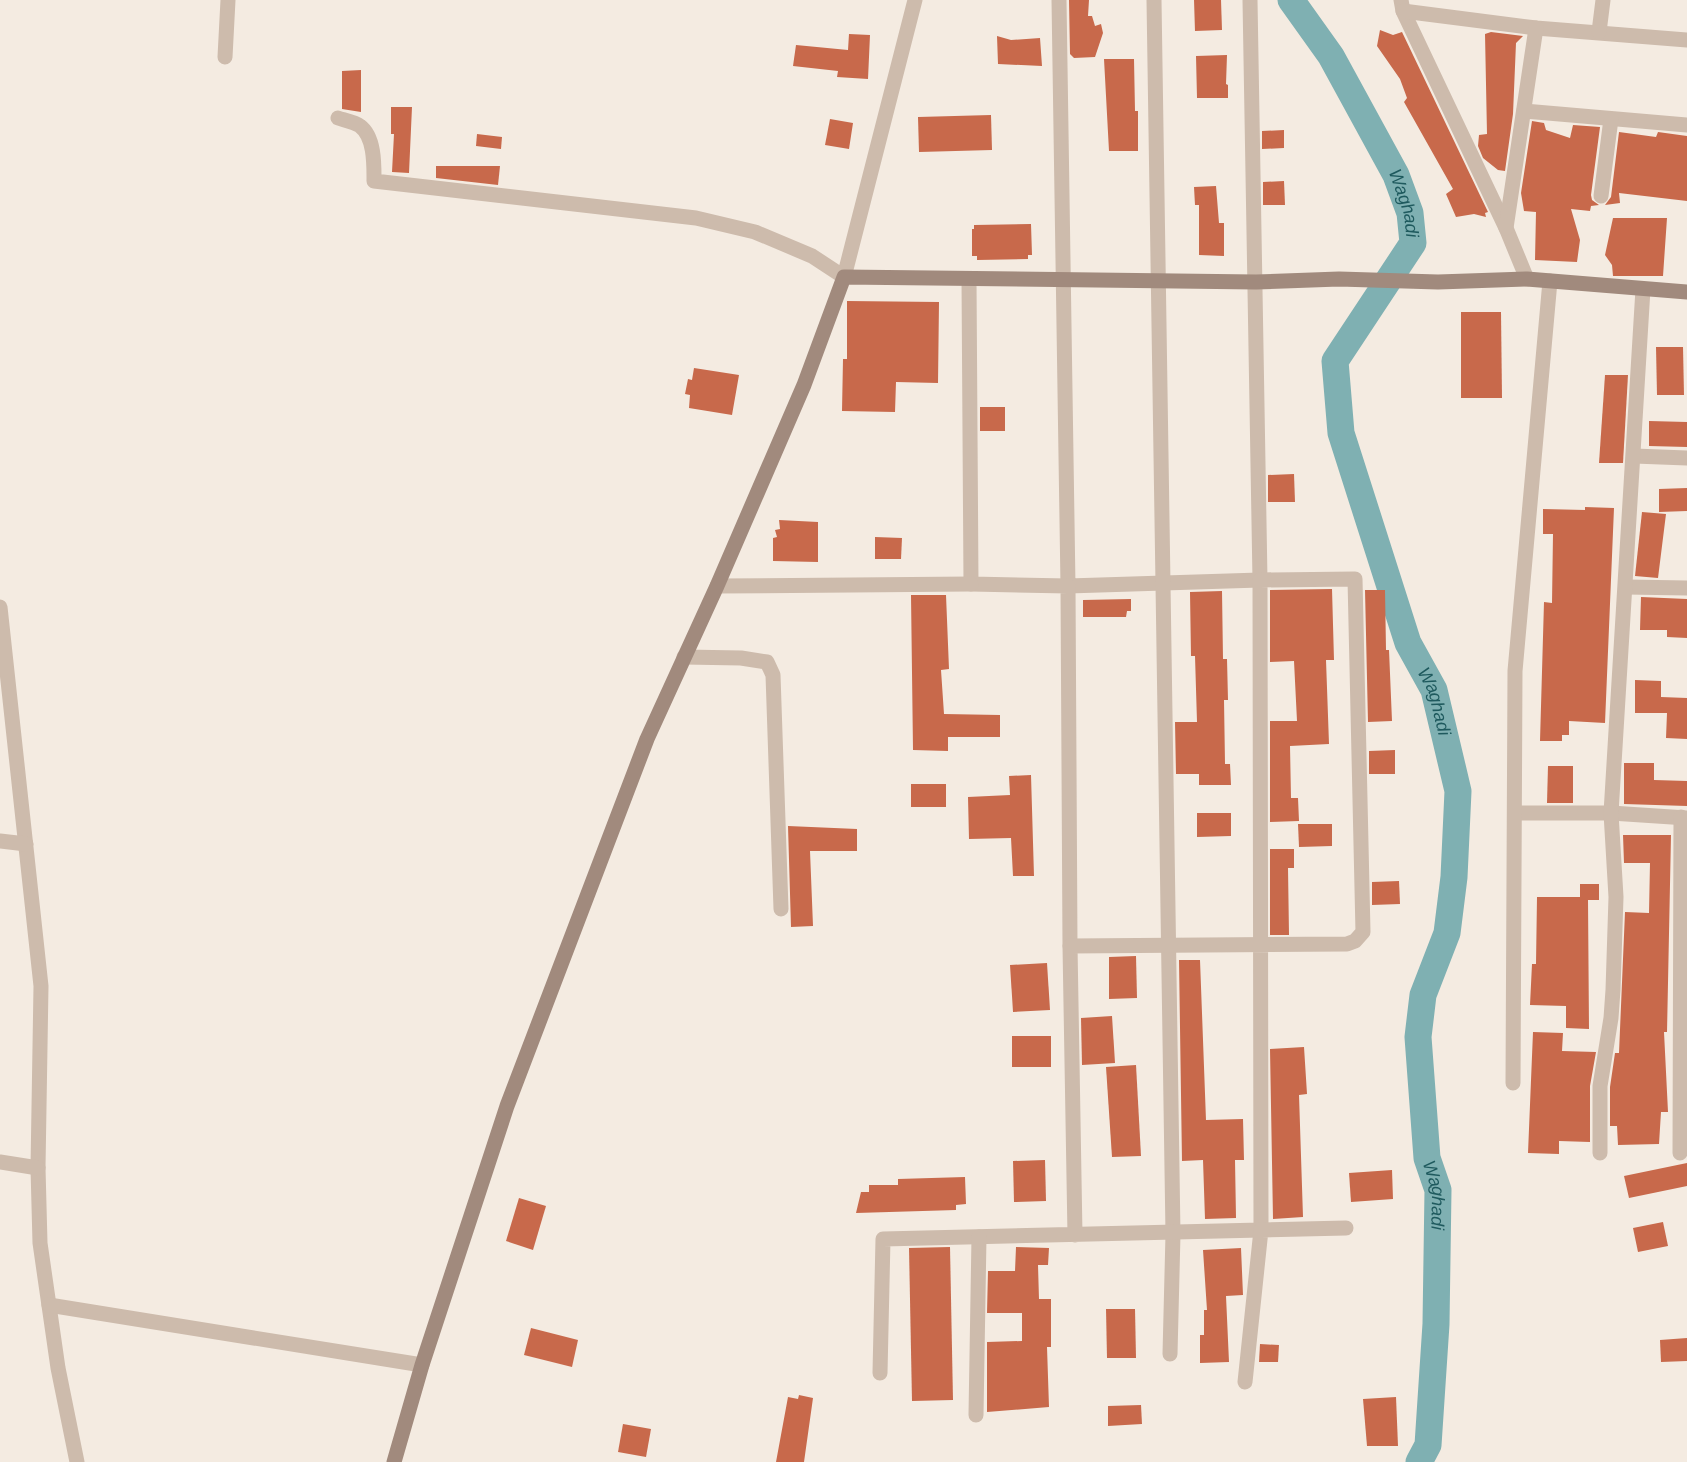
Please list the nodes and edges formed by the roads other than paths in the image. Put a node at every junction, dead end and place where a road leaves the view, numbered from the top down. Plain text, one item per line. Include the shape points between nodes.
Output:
1 (228, 0) edge
2 (915, 0) edge
3 (1059, 0) edge
4 (1154, 0) edge
5 (1250, 0) edge
6 (1603, 0) edge
7 (1402, 5) edge
8 (1536, 28) junction
9 (1599, 32) junction
10 (1687, 40) edge
11 (225, 57) dead end
12 (1524, 111) junction
13 (338, 118) dead end
14 (1611, 119) junction
15 (1687, 125) edge
16 (1601, 196) dead end
17 (1506, 228) junction
18 (844, 277) junction
19 (969, 279) junction
20 (1527, 279) junction
21 (1062, 281) junction
22 (1550, 281) junction
23 (1158, 282) junction
24 (1256, 282) junction
25 (1644, 289) junction
26 (1687, 292) edge
27 (1634, 456) junction
28 (1687, 458) edge
29 (1260, 580) junction
30 (1164, 582) junction
31 (971, 584) junction
32 (717, 586) junction
33 (1068, 586) junction
34 (1626, 587) junction
35 (1687, 588) edge
36 (0, 607) edge
37 (684, 657) junction
38 (1516, 813) junction
39 (1611, 813) junction
40 (1684, 818) edge
41 (0, 841) edge
42 (26, 844) junction
43 (781, 909) dead end
44 (1261, 944) junction
45 (1167, 945) junction
46 (1070, 946) junction
47 (1513, 1083) dead end
48 (1599, 1153) dead end
49 (1680, 1153) dead end
50 (0, 1162) edge
51 (38, 1168) junction
52 (1346, 1228) dead end
53 (1261, 1230) junction
54 (1173, 1234) junction
55 (1075, 1235) junction
56 (979, 1237) junction
57 (49, 1305) junction
58 (1170, 1354) dead end
59 (422, 1365) junction
60 (880, 1374) dead end
61 (1245, 1382) dead end
62 (976, 1414) dead end
63 (77, 1462) edge
64 (394, 1462) edge

1 - 11 street
2 - 18 street
3 - 21 street
4 - 23 street
5 - 24 street
6 - 9 street
7 - 8 street
7 - 17 street
8 - 9 street
8 - 12 street
9 - 10 street
12 - 14 street
12 - 17 street
13 - 18 street via 361,126 368,138 374,182 696,218 755,232 812,256
14 - 15 street
14 - 16 street
17 - 20 street
18 - 19 street
18 - 32 street via 804,385
19 - 21 street
19 - 31 street
20 - 22 street
20 - 24 street
21 - 23 street
21 - 33 street
22 - 25 street
22 - 38 street via 1515,671
23 - 24 street
23 - 30 street
24 - 29 street
25 - 26 street
25 - 27 street
27 - 28 street
27 - 34 street
29 - 30 street
29 - 44 street
29 - 44 street via 1355,579 1363,932 1347,944
30 - 33 street
30 - 45 street
31 - 32 street
31 - 33 street
32 - 37 street
33 - 46 street
34 - 35 street
34 - 39 street
36 - 42 street
37 - 43 street via 766,662 773,675
37 - 59 street via 647,739 507,1106
38 - 39 street
38 - 47 street
39 - 40 street
39 - 48 street via 1616,897 1613,990 1600,1086
40 - 49 street
41 - 42 street
42 - 51 street via 41,986
44 - 45 street
44 - 53 street
45 - 46 street
45 - 54 street
46 - 55 street
50 - 51 street
51 - 57 street via 40,1243
52 - 53 street
53 - 54 street
53 - 61 street
54 - 55 street
54 - 58 street
55 - 56 street
56 - 60 street via 883,1239
56 - 62 street
57 - 59 street
57 - 63 street
59 - 64 street

